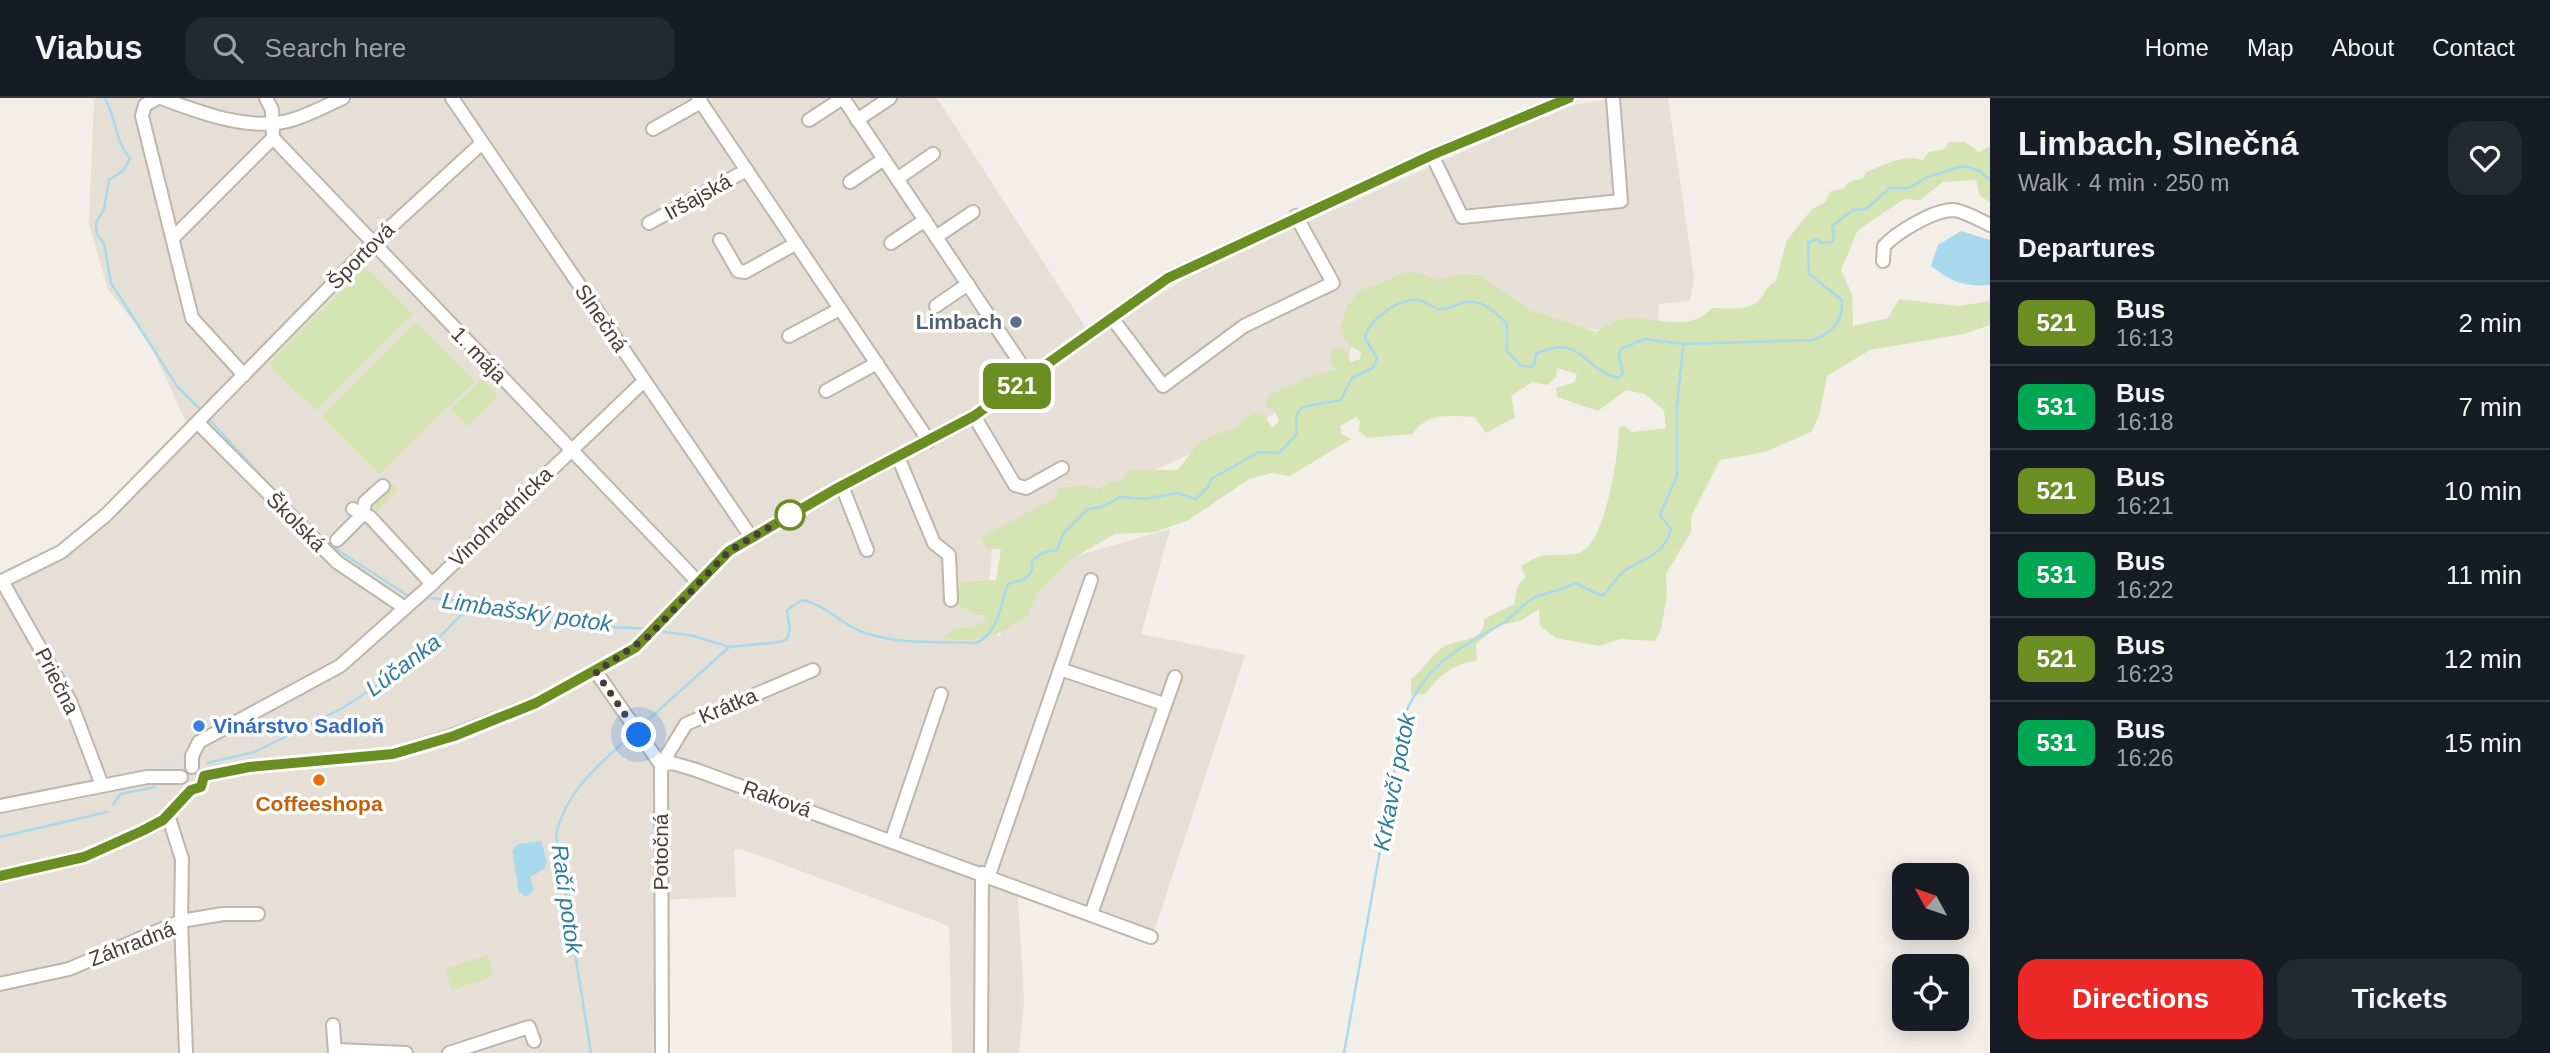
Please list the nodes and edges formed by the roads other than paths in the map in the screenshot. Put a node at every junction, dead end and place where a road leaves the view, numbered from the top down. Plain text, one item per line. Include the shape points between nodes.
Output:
1 (160, 98) edge
2 (266, 98) edge
3 (343, 98) edge
4 (452, 98) edge
5 (890, 98) edge
6 (1569, 98) edge
7 (1613, 98) edge
8 (700, 100) edge
9 (809, 120) dead end
10 (857, 120) junction
11 (272, 123) junction
12 (653, 129) dead end
13 (273, 138) junction
14 (482, 142) junction
15 (933, 154) dead end
16 (1432, 155) junction
17 (884, 159) junction
18 (747, 170) junction
19 (897, 179) junction
20 (850, 182) dead end
21 (973, 212) dead end
22 (1296, 216) junction
23 (925, 220) junction
24 (649, 223) dead end
25 (1990, 225) edge
26 (174, 237) junction
27 (936, 237) junction
28 (720, 240) dead end
29 (373, 243) junction
30 (891, 243) dead end
31 (794, 244) junction
32 (1882, 261) dead end
33 (968, 284) junction
34 (936, 306) dead end
35 (840, 309) junction
36 (1112, 318) junction
37 (789, 336) dead end
38 (877, 363) junction
39 (244, 375) junction
40 (1030, 376) junction
41 (644, 381) junction
42 (826, 390) dead end
43 (974, 416) junction
44 (199, 422) junction
45 (929, 441) junction
46 (570, 449) junction
47 (898, 457) junction
48 (1062, 468) dead end
49 (383, 486) dead end
50 (838, 488) junction
51 (358, 512) junction
52 (751, 537) junction
53 (337, 540) dead end
54 (867, 550) dead end
55 (1091, 580) dead end
56 (1, 581) edge
57 (697, 581) junction
58 (432, 584) junction
59 (951, 600) dead end
60 (412, 602) junction
61 (1060, 669) junction
62 (813, 670) dead end
63 (596, 672) junction
64 (1175, 677) dead end
65 (941, 694) dead end
66 (1164, 704) junction
67 (661, 765) junction
68 (192, 767) junction
69 (204, 776) junction
70 (181, 777) junction
71 (102, 785) junction
72 (191, 790) junction
73 (0, 806) edge
74 (168, 815) junction
75 (892, 839) junction
76 (985, 874) junction
77 (0, 876) edge
78 (258, 914) dead end
79 (1091, 914) junction
80 (181, 921) junction
81 (1151, 937) dead end
82 (0, 984) edge
83 (333, 1025) dead end
84 (534, 1041) dead end
85 (335, 1052) edge
86 (186, 1053) edge
87 (407, 1053) edge
88 (449, 1053) edge
89 (662, 1053) edge
90 (981, 1053) edge

1 - 11 street via 219,117
1 - 26 street via 145,105 142,116
2 - 11 street
3 - 11 street via 297,118
4 - 14 street, Slnečná
5 - 10 street
6 - 16 street
7 - 16 street via 1621,201 1462,216
8 - 12 street, Iršajská
8 - 18 street, Iršajská
9 - 10 street via 843,98
10 - 17 street
11 - 13 street
13 - 26 street
13 - 29 street, 1. mája
14 - 29 street, Športová
14 - 41 street, Slnečná
15 - 19 street
16 - 22 street
17 - 19 street
17 - 20 street
18 - 24 street, Iršajská
18 - 31 street, Iršajská
19 - 23 street
21 - 27 street
22 - 36 street via 1168,278
22 - 36 street via 1333,284 1244,326 1163,386
23 - 27 street
23 - 30 street
25 - 32 street via 1956,211 1943,212 1895,235 1884,246
26 - 39 street via 192,318
27 - 33 street
28 - 31 street via 738,271 745,272
29 - 39 street, Športová
29 - 46 street, 1. mája
31 - 35 street, Iršajská
33 - 34 street
33 - 40 street
35 - 37 street
35 - 38 street, Iršajská
36 - 40 street
38 - 42 street
38 - 45 street, Iršajská
39 - 44 street, Športová
40 - 43 street
41 - 46 street, Vinohradnícka
41 - 52 street, Slnečná
43 - 45 street
43 - 48 street via 1014,485 1026,488
44 - 56 street, Športová via 70,545
44 - 60 street, Školská via 337,562
45 - 47 street
46 - 57 street, 1. mája
46 - 58 street, Vinohradnícka
47 - 50 street
47 - 59 street via 934,543 949,555
49 - 51 street, Školská
50 - 52 street
50 - 54 street
51 - 53 street, Školská
51 - 58 street via 375,520
52 - 57 street
55 - 61 street
56 - 71 street, Priečna via 70,701
57 - 63 street via 649,636
58 - 60 street, Vinohradnícka
60 - 68 street, Vinohradnícka via 341,666 199,742 191,756
61 - 66 street
61 - 76 street
62 - 67 street, Krátka via 687,724
63 - 67 street
63 - 69 street via 505,717 405,751
64 - 66 street
65 - 75 street
66 - 79 street
67 - 75 street, Raková via 672,763 696,770
67 - 89 street, Potočná
68 - 69 street
68 - 70 street
69 - 72 street via 201,787
70 - 71 street
70 - 72 street
71 - 73 street
72 - 74 street
74 - 77 street via 84,857
74 - 80 street via 182,859
75 - 76 street, Raková
76 - 79 street, Raková
76 - 90 street
78 - 80 street
79 - 81 street, Raková
80 - 82 street, Záhradná via 69,969
80 - 86 street, Záhradná
83 - 85 street
84 - 88 street via 527,1021
85 - 87 street

